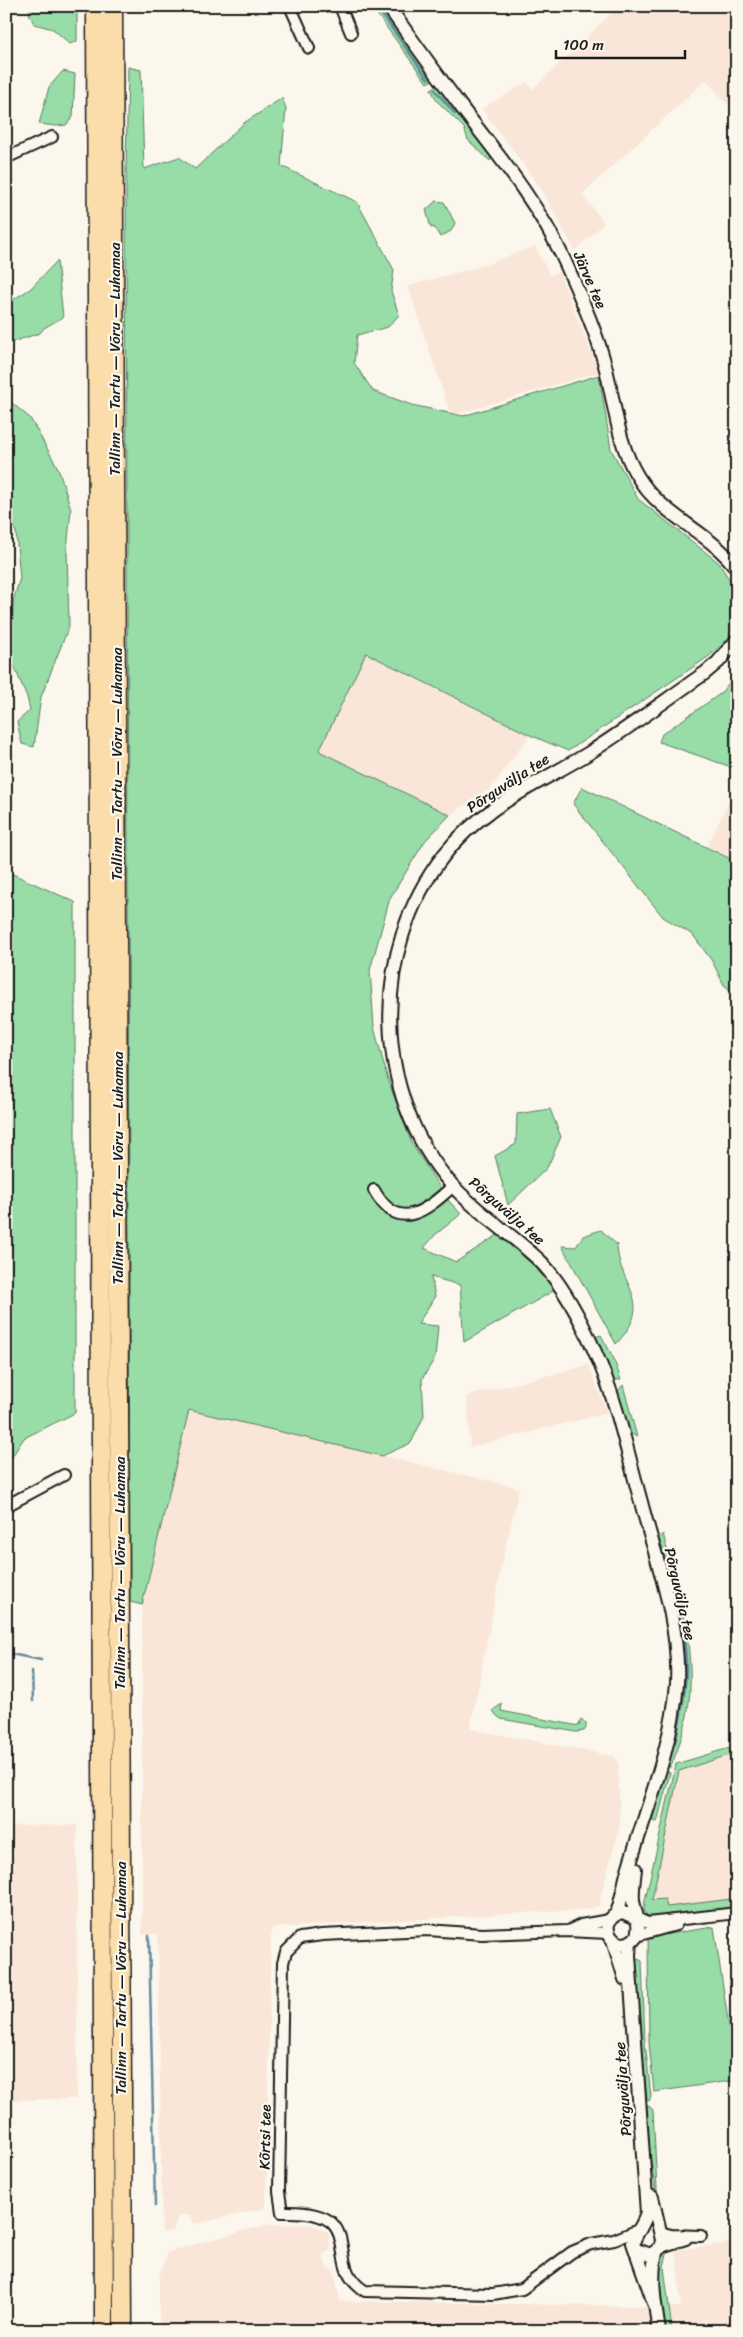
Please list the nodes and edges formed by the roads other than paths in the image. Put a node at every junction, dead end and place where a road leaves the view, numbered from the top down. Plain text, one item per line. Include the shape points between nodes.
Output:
1 (96, 6) edge
2 (290, 6) edge
3 (340, 6) edge
4 (388, 6) edge
5 (114, 9) edge
6 (351, 33) dead end
7 (309, 48) dead end
8 (52, 137) dead end
9 (6, 158) edge
10 (737, 569) edge
11 (737, 640) edge
12 (453, 1186) junction
13 (374, 1190) dead end
14 (64, 1475) dead end
15 (6, 1506) edge
16 (641, 1833) junction
17 (737, 1913) edge
18 (613, 1917) junction
19 (636, 1918) junction
20 (702, 1918) junction
21 (567, 1931) junction
22 (611, 1937) junction
23 (633, 1939) junction
24 (632, 2003) junction
25 (646, 2172) junction
26 (641, 2229) junction
27 (660, 2232) junction
28 (614, 2240) junction
29 (636, 2250) junction
30 (659, 2250) junction
31 (654, 2303) junction
32 (104, 2331) edge
33 (123, 2331) edge
34 (659, 2331) edge

1 - 32 highway, Tallinn — Tartu — Võru — Luhamaa
2 - 7 street
3 - 6 street
4 - 10 street, Järve tee via 548,227 595,331 621,439 638,478 651,495
5 - 33 highway, Tallinn — Tartu — Võru — Luhamaa
8 - 9 street
11 - 12 street, Põrguvälja tee via 698,678 588,753 521,790 483,816 446,853 424,885 412,910 396,962 390,1032 396,1075 405,1107 423,1144
12 - 13 street via 424,1211 412,1214 389,1209
12 - 16 street, Põrguvälja tee via 545,1266 597,1355 615,1405 664,1588 677,1651 673,1714
14 - 15 street
16 - 18 street, Põrguvälja tee
16 - 19 street, Põrguvälja tee via 633,1899
17 - 20 street
18 - 19 street via 623,1912
18 - 21 street, Kõrtsi tee
18 - 22 street via 607,1926
19 - 20 street via 648,1923
19 - 23 street via 638,1931
20 - 23 street
21 - 22 street, Kõrtsi tee
21 - 28 street, Kõrtsi tee via 482,1934 418,1931 300,1938 292,1945 283,1963 279,2192 282,2212 307,2212 322,2216 334,2225 342,2238 349,2277 365,2291 493,2294 522,2289 572,2252
22 - 23 street via 621,1943
22 - 24 street, Põrguvälja tee
23 - 24 street, Põrguvälja tee via 629,1955
24 - 25 street, Põrguvälja tee
25 - 26 street, Põrguvälja tee via 647,2213
25 - 27 street, Põrguvälja tee
26 - 27 street via 654,2228
26 - 28 street, Kõrtsi tee
26 - 29 street via 633,2243
27 - 30 street
27 - 30 street via 701,2236 672,2242
28 - 29 street
29 - 30 street via 651,2256
29 - 31 street
30 - 31 street via 654,2262
31 - 34 street

